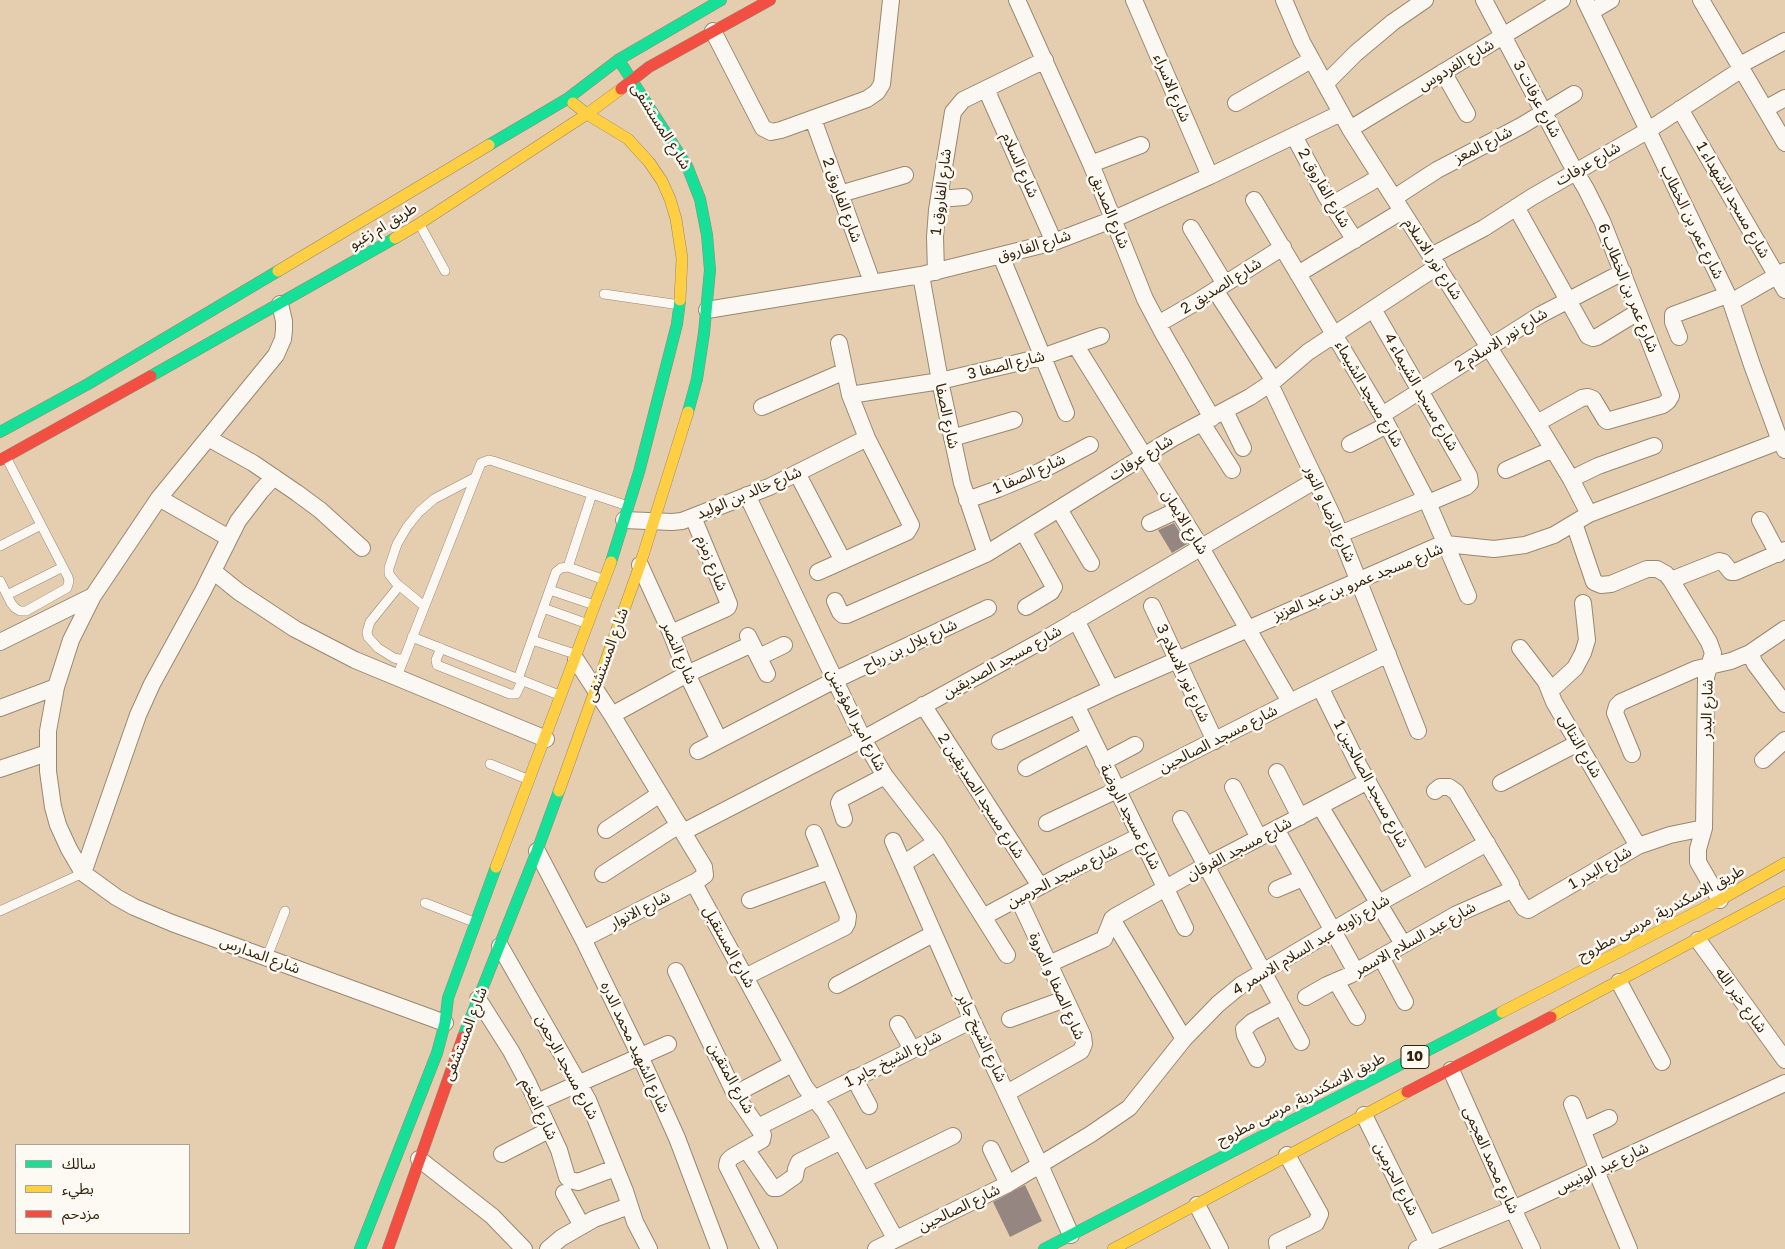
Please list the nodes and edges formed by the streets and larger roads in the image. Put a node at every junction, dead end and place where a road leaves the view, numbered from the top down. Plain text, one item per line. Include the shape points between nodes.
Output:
1 (720, 0) edge
2 (770, 0) edge
3 (891, 0) edge
4 (1017, 0) edge
5 (1134, 0) edge
6 (1284, 0) edge
7 (1425, 0) edge
8 (1484, 0) edge
9 (1562, 0) edge
10 (1611, 0) edge
11 (1701, 0) edge
12 (703, 4) edge
13 (1588, 6) edge
14 (714, 30) junction
15 (1504, 36) junction
16 (1785, 41) edge
17 (618, 60) junction
18 (1045, 60) junction
19 (1311, 60) junction
20 (1741, 67) junction
21 (1443, 72) junction
22 (632, 80) junction
23 (1325, 84) junction
24 (986, 89) junction
25 (1574, 94) dead end
26 (1785, 98) edge
27 (567, 99) junction
28 (1236, 103) dead end
29 (1680, 109) junction
30 (1765, 109) junction
31 (1543, 112) junction
32 (587, 114) junction
33 (1341, 114) junction
34 (1467, 114) dead end
35 (812, 118) junction
36 (1780, 125) edge
37 (1350, 129) junction
38 (1647, 131) junction
39 (1294, 136) junction
40 (1785, 143) edge
41 (1140, 145) dead end
42 (1091, 164) junction
43 (1576, 171) junction
44 (905, 174) dead end
45 (1210, 176) junction
46 (1380, 177) junction
47 (840, 194) junction
48 (964, 197) dead end
49 (939, 199) junction
50 (1254, 200) dead end
51 (1398, 204) junction
52 (1331, 205) junction
53 (1516, 207) junction
54 (1114, 219) junction
55 (1191, 228) dead end
56 (1355, 240) junction
57 (1054, 242) junction
58 (1283, 248) junction
59 (1001, 256) junction
60 (1435, 261) junction
61 (1623, 272) junction
62 (929, 273) junction
63 (1298, 274) junction
64 (1782, 279) edge
65 (872, 282) junction
66 (1220, 287) junction
67 (1729, 299) junction
68 (1568, 300) junction
69 (280, 304) junction
70 (1373, 309) junction
71 (707, 310) junction
72 (1638, 312) junction
73 (1158, 324) junction
74 (1334, 334) junction
75 (1101, 336) dead end
76 (1679, 337) dead end
77 (839, 342) dead end
78 (1076, 346) junction
79 (1489, 346) junction
80 (1042, 357) junction
81 (845, 371) junction
82 (940, 381) junction
83 (1272, 382) junction
84 (1421, 391) junction
85 (850, 395) junction
86 (762, 407) dead end
87 (1066, 413) dead end
88 (1213, 417) junction
89 (1014, 420) dead end
90 (1385, 420) junction
91 (1538, 423) junction
92 (0, 432) edge
93 (208, 438) junction
94 (867, 438) junction
95 (952, 438) junction
96 (1350, 444) dead end
97 (1090, 445) dead end
98 (1654, 446) dead end
99 (1783, 446) edge
100 (1243, 448) dead end
101 (1553, 449) junction
102 (2, 454) edge
103 (1144, 456) junction
104 (1232, 470) dead end
105 (1506, 470) dead end
106 (797, 473) junction
107 (274, 476) junction
108 (1571, 479) junction
109 (1316, 480) junction
110 (747, 496) junction
111 (159, 498) junction
112 (967, 500) junction
113 (1427, 501) junction
114 (1059, 509) junction
115 (1178, 510) junction
116 (626, 513) junction
117 (1589, 514) junction
118 (693, 517) junction
119 (654, 520) junction
120 (1760, 520) dead end
121 (1574, 523) junction
122 (1150, 524) dead end
123 (1023, 532) junction
124 (1340, 534) junction
125 (229, 538) junction
126 (1446, 544) junction
127 (1200, 546) junction
128 (362, 548) dead end
129 (1781, 552) edge
130 (986, 554) junction
131 (843, 561) junction
132 (1091, 563) dead end
133 (640, 565) junction
134 (213, 572) junction
135 (818, 572) dead end
136 (1671, 580) junction
137 (1359, 581) junction
138 (94, 596) junction
139 (1468, 596) dead end
140 (835, 601) dead end
141 (1583, 604) dead end
142 (1152, 606) dead end
143 (1026, 607) dead end
144 (988, 608) dead end
145 (1076, 620) junction
146 (1248, 628) junction
147 (1785, 629) edge
148 (671, 633) junction
149 (0, 642) edge
150 (784, 645) dead end
151 (753, 646) junction
152 (1520, 648) dead end
153 (1750, 653) junction
154 (1388, 654) junction
155 (577, 658) junction
156 (1177, 659) junction
157 (1710, 666) junction
158 (687, 674) junction
159 (767, 674) dead end
160 (835, 680) junction
161 (56, 687) junction
162 (1320, 687) junction
163 (1111, 689) junction
164 (595, 690) junction
165 (1550, 691) junction
166 (1290, 702) junction
167 (1785, 704) edge
168 (1076, 705) junction
169 (923, 706) junction
170 (0, 708) edge
171 (612, 715) junction
172 (1418, 731) dead end
173 (1090, 735) junction
174 (863, 738) junction
175 (546, 739) junction
176 (719, 740) junction
177 (1785, 740) edge
178 (1000, 741) dead end
179 (1215, 741) junction
180 (1578, 743) junction
181 (1135, 745) dead end
182 (698, 751) dead end
183 (47, 753) junction
184 (1632, 754) dead end
185 (1763, 760) dead end
186 (1103, 762) junction
187 (1026, 768) dead end
188 (0, 769) edge
189 (1277, 772) dead end
190 (885, 776) junction
191 (1368, 781) junction
192 (1501, 783) dead end
193 (1233, 787) dead end
194 (1117, 790) junction
195 (1435, 791) dead end
196 (660, 794) junction
197 (1320, 806) junction
198 (1300, 817) junction
199 (844, 819) dead end
200 (1181, 819) dead end
201 (1047, 823) dead end
202 (681, 828) junction
203 (1704, 828) junction
204 (1276, 829) junction
205 (606, 830) dead end
206 (814, 833) dead end
207 (1140, 836) junction
208 (1259, 838) junction
209 (893, 841) dead end
210 (936, 842) junction
211 (1487, 843) junction
212 (1638, 846) junction
213 (537, 852) junction
214 (903, 864) junction
215 (1785, 864) edge
216 (1205, 866) junction
217 (829, 871) junction
218 (82, 873) junction
219 (603, 874) dead end
220 (1303, 878) junction
221 (1422, 879) junction
222 (697, 881) junction
223 (1040, 886) junction
224 (1511, 887) junction
225 (1166, 889) junction
226 (1277, 889) dead end
227 (1785, 892) edge
228 (1018, 898) junction
229 (750, 900) dead end
230 (1720, 900) junction
231 (1379, 903) junction
232 (983, 917) junction
233 (1112, 919) junction
234 (1185, 928) dead end
235 (1333, 930) junction
236 (934, 934) junction
237 (583, 939) junction
238 (1698, 940) junction
239 (1403, 944) junction
240 (500, 946) junction
241 (1007, 955) dead end
242 (1381, 957) junction
243 (1049, 964) junction
244 (676, 971) dead end
245 (1263, 972) junction
246 (1356, 972) junction
247 (746, 978) junction
248 (1336, 981) junction
249 (1619, 982) junction
250 (837, 985) dead end
251 (1306, 996) dead end
252 (478, 999) junction
253 (1065, 999) junction
254 (1405, 1002) dead end
255 (1282, 1006) junction
256 (1357, 1016) dead end
257 (1010, 1019) dead end
258 (972, 1020) junction
259 (445, 1023) junction
260 (898, 1024) dead end
261 (1184, 1039) junction
262 (1301, 1042) dead end
263 (668, 1044) dead end
264 (912, 1049) junction
265 (1783, 1053) edge
266 (640, 1056) junction
267 (1257, 1059) dead end
268 (1662, 1062) dead end
269 (792, 1064) junction
270 (1451, 1070) junction
271 (854, 1078) junction
272 (1785, 1083) edge
273 (580, 1084) junction
274 (1007, 1093) junction
275 (736, 1094) junction
276 (815, 1099) junction
277 (537, 1102) junction
278 (1572, 1104) dead end
279 (869, 1106) dead end
280 (1364, 1115) junction
281 (1610, 1118) dead end
282 (758, 1127) junction
283 (550, 1130) junction
284 (1583, 1130) junction
285 (953, 1136) dead end
286 (841, 1141) junction
287 (746, 1149) junction
288 (991, 1149) dead end
289 (502, 1154) dead end
290 (1287, 1156) junction
291 (419, 1159) junction
292 (1040, 1165) junction
293 (615, 1168) junction
294 (1598, 1170) junction
295 (863, 1180) junction
296 (1008, 1184) junction
297 (564, 1192) dead end
298 (1197, 1205) junction
299 (629, 1206) junction
300 (1513, 1209) junction
301 (385, 1220) junction
302 (582, 1226) junction
303 (1070, 1235) junction
304 (895, 1238) junction
305 (1423, 1246) edge
306 (360, 1249) edge
307 (388, 1249) edge
308 (524, 1249) edge
309 (548, 1249) edge
310 (649, 1249) edge
311 (720, 1249) edge
312 (769, 1249) edge
313 (876, 1249) edge
314 (1044, 1249) edge
315 (1113, 1249) edge
316 (1220, 1249) edge
317 (1278, 1249) edge
318 (1532, 1249) edge
319 (1629, 1249) edge

1 - 12 main road, طريق ام زغيو
2 - 14 main road, طريق ام زغيو
3 - 35 street via 882,84 877,92 867,99
4 - 18 street, شارع الصديق
5 - 45 street, شارع الاسراء
6 - 19 street, شارع نور الاسلام
7 - 23 street via 1356,53
8 - 15 street, شارع عرفات 3
9 - 15 street, شارع الفردوس
10 - 13 street
11 - 20 street
12 - 14 street
12 - 17 main road, طريق ام زغيو
13 - 38 street, شارع عمر بن الخطاب
14 - 22 main road, طريق ام زغيو
14 - 35 street via 763,128 771,132 781,130
15 - 21 street, شارع الفردوس
15 - 31 street, شارع عرفات 3
16 - 20 street, شارع عرفات
17 - 22 main road, شارع المستشفى
17 - 27 main road, طريق ام زغيو
18 - 24 street
18 - 42 street, شارع الصديق
19 - 23 street, شارع نور الاسلام
19 - 28 street
20 - 29 street, شارع عرفات
20 - 30 street
21 - 34 street
21 - 37 street, شارع الفردوس
22 - 32 main road, طريق ام زغيو
22 - 71 main road, شارع المستشفى via 652,121 687,166 700,199 709,261
23 - 33 street, شارع نور الاسلام
24 - 49 street, شارع الفاروق 1 via 963,100 953,112
24 - 57 street, شارع السلام
25 - 31 street, شارع المعز
26 - 30 street
27 - 32 main road, شارع المستشفى
27 - 92 main road, طريق ام زغيو via 88,384
29 - 38 street, شارع عرفات
29 - 64 street, شارع مسجد الشهداء 1
30 - 36 street
31 - 43 street, شارع عرفات 3
31 - 51 street, شارع المعز via 1436,170
32 - 69 main road, طريق ام زغيو via 419,224
32 - 116 main road, شارع المستشفى via 632,137 662,181 676,220 682,258 680,305 665,374
33 - 37 street, شارع نور الاسلام
33 - 39 street, شارع الفاروق
35 - 47 street, شارع الفاروق 2
36 - 40 street
37 - 46 street, شارع نور الاسلام
38 - 43 street, شارع عرفات
38 - 67 street, شارع عمر بن الخطاب
39 - 45 street, شارع الفاروق
39 - 52 street, شارع الفاروق 2
41 - 42 street
42 - 54 street, شارع الصديق
43 - 53 street, شارع عرفات
43 - 61 street, شارع عمر بن الخطاب 6
44 - 47 street
45 - 54 street, شارع الفاروق
46 - 51 street, شارع نور الاسلام
46 - 52 street
47 - 65 street, شارع الفاروق 2
48 - 49 street
49 - 62 street, شارع الفاروق 1
50 - 58 street, شارع مسجد الشيماء
51 - 56 street, شارع المعز
51 - 60 street, شارع نور الاسلام
52 - 56 street, شارع الفاروق 2
53 - 60 street, شارع عرفات
53 - 68 street
54 - 57 street, شارع الفاروق
54 - 73 street, شارع الصديق
55 - 66 street, شارع الرضا و النور
56 - 63 street, شارع المعز
57 - 59 street, شارع الفاروق
58 - 63 street, شارع مسجد الشيماء
58 - 66 street, شارع الصديق 2
59 - 62 street, شارع الفاروق
59 - 80 street
60 - 70 street, شارع عرفات
60 - 79 street, شارع نور الاسلام
61 - 68 street, شارع نور الاسلام 2
61 - 72 street, شارع عمر بن الخطاب 6
62 - 65 street, شارع الفاروق
62 - 82 street, شارع الصفا
63 - 74 street, شارع مسجد الشيماء
64 - 67 street
65 - 71 street, شارع الفاروق
66 - 73 street, شارع الصديق 2
66 - 83 street, شارع الرضا و النور
67 - 76 street via 1673,315
67 - 99 street, شارع عمر بن الخطاب
68 - 72 street via 1588,336 1593,338
68 - 79 street, شارع نور الاسلام 2
69 - 93 street via 284,330 276,356
69 - 102 main road, طريق ام زغيو
70 - 74 street, شارع عرفات
70 - 84 street, شارع مسجد الشيماء 4
71 - 119 main road, شارع المستشفى via 697,379
72 - 91 street, شارع عمر بن الخطاب 6 via 1670,389 1668,401 1608,421 1594,399 1582,398
73 - 88 street, شارع الصديق
74 - 83 street, شارع عرفات
74 - 90 street, شارع مسجد الشيماء
75 - 78 street, شارع الصفا 3
77 - 81 street
78 - 80 street, شارع الصفا 3
78 - 103 street, شارع الايمان
79 - 84 street, شارع نور الاسلام 2
79 - 91 street, شارع نور الاسلام
80 - 82 street, شارع الصفا 3
80 - 87 street
81 - 85 street
81 - 86 street
82 - 85 street, شارع الصفا 3
82 - 95 street, شارع الصفا
83 - 88 street, شارع عرفات
83 - 109 street, شارع الرضا و النور
84 - 90 street, شارع نور الاسلام 2
84 - 113 street, شارع مسجد الشيماء 4 via 1470,476 1466,488
85 - 94 street
88 - 100 street
88 - 103 street, شارع عرفات
88 - 104 street
89 - 95 street
90 - 96 street, شارع نور الاسلام 2
90 - 113 street, شارع مسجد الشيماء
91 - 101 street, شارع نور الاسلام
93 - 107 street
93 - 111 street
94 - 106 street, شارع خالد بن الوليد
94 - 131 street via 911,525 907,532
95 - 112 street, شارع الصفا
97 - 112 street, شارع الصفا 1 via 1040,472
98 - 108 street
99 - 117 street, شارع مسجد عمرو بن عبد العزيز
101 - 105 street
101 - 108 street, شارع نور الاسلام
103 - 114 street, شارع عرفات
103 - 115 street, شارع الايمان
106 - 110 street, شارع خالد بن الوليد
106 - 131 street
107 - 125 street via 249,506
107 - 128 street via 320,510
108 - 117 street, شارع نور الاسلام
109 - 124 street, شارع الرضا و النور
109 - 127 street, شارع مسجد الصديقين
110 - 118 street, شارع خالد بن الوليد
110 - 160 street, شارع امير المؤمنين
111 - 125 street
111 - 138 street
112 - 130 street, شارع الصفا
113 - 124 street
113 - 126 street, شارع مسجد الشيماء
114 - 123 street, شارع عرفات
114 - 132 street
115 - 122 street
115 - 127 street, شارع الايمان
116 - 119 street, شارع خالد بن الوليد
116 - 155 main road, شارع المستشفى
117 - 121 street, شارع مسجد عمرو بن عبد العزيز
118 - 119 street, شارع خالد بن الوليد via 672,522
118 - 148 street, شارع زمزم via 729,604
119 - 133 main road, شارع المستشفى
120 - 129 street
121 - 126 street, شارع مسجد عمرو بن عبد العزيز via 1554,535 1525,545 1494,549
121 - 136 street via 1594,582 1602,586 1612,584 1647,569 1657,569
123 - 130 street, شارع عرفات
123 - 143 street via 1054,587
124 - 137 street, شارع الرضا و النور
125 - 134 street
126 - 137 street, شارع مسجد عمرو بن عبد العزيز
126 - 139 street, شارع مسجد الشيماء
127 - 145 street, شارع مسجد الصديقين
127 - 146 street, شارع الايمان
129 - 136 street via 1735,572 1728,570 1723,562 1714,561
130 - 140 street, شارع عرفات via 847,615 840,612
131 - 135 street
133 - 148 street, شارع النصر
133 - 164 main road, شارع المستشفى
134 - 175 street via 295,628 355,660
134 - 218 street via 144,699
136 - 157 street, شارع البدر via 1709,642 1713,653
137 - 146 street, شارع مسجد عمرو بن عبد العزيز
137 - 154 street, شارع الرضا و النور
138 - 149 street
138 - 161 street via 71,640
141 - 165 street via 1587,640 1583,653 1575,668
142 - 156 street, شارع نور الاسلام 3
144 - 160 street, شارع بلال بن رباح
145 - 163 street
145 - 169 street, شارع مسجد الصديقين
146 - 156 street, شارع مسجد عمرو بن عبد العزيز
146 - 166 street, شارع الايمان
147 - 153 street
148 - 158 street, شارع النصر
150 - 151 street
151 - 158 street
151 - 159 street
152 - 165 street, شارع النتالى
153 - 157 street via 1731,662
153 - 167 street
154 - 162 street, شارع مسجد الصالحين
154 - 172 street, شارع الرضا و النور
155 - 164 street, شارع المستقبل
155 - 175 main road, شارع المستشفى
156 - 163 street, شارع مسجد عمرو بن عبد العزيز
156 - 179 street, شارع نور الاسلام 3
157 - 184 street via 1696,669 1617,706 1615,713
157 - 203 street, شارع البدر via 1706,677
158 - 171 street
158 - 176 street, شارع النصر
160 - 174 street, شارع امير المؤمنين
160 - 176 street, شارع بلال بن رباح
161 - 170 street
161 - 183 street
162 - 166 street, شارع مسجد الصالحين
162 - 191 street, شارع مسجد الصالحين 1
163 - 168 street, شارع مسجد عمرو بن عبد العزيز
164 - 171 street, شارع المستقبل
164 - 213 main road, شارع المستشفى
165 - 180 street, شارع النتالى
166 - 179 street, شارع مسجد الصالحين
168 - 173 street, شارع مسجد الروضة
168 - 178 street, شارع مسجد عمرو بن عبد العزيز
169 - 174 street, شارع مسجد الصديقين
169 - 223 street, شارع مسجد الصديقين 2
171 - 196 street, شارع المستقبل
173 - 186 street, شارع مسجد الروضة
173 - 187 street
174 - 190 street, شارع امير المؤمنين
174 - 202 street, شارع مسجد الصديقين
175 - 259 main road, شارع المستشفى via 488,899 475,922 452,984
176 - 182 street, شارع بلال بن رباح
177 - 185 street
179 - 194 street, شارع مسجد الصالحين
180 - 192 street
180 - 212 street, شارع النتالى
181 - 186 street
183 - 188 street
183 - 218 street via 58,825
186 - 194 street, شارع مسجد الروضة
189 - 198 street
190 - 199 street via 841,799
190 - 210 street, شارع امير المؤمنين
191 - 197 street, شارع مسجد الفرقان
191 - 221 street, شارع مسجد الصالحين 1
193 - 208 street
194 - 201 street, شارع مسجد الصالحين
194 - 207 street, شارع مسجد الروضة
195 - 211 street via 1449,787 1456,792
196 - 202 street, شارع المستقبل
196 - 205 street
197 - 198 street, شارع مسجد الفرقان
197 - 231 street
198 - 204 street, شارع مسجد الفرقان
200 - 216 street
202 - 219 street, شارع مسجد الصديقين
202 - 222 street, شارع المستقبل via 705,871
203 - 212 street, شارع البدر 1 via 1670,834
203 - 230 street, شارع البدر via 1698,862
204 - 208 street, شارع مسجد الفرقان
204 - 220 street
206 - 217 street
207 - 223 street, شارع مسجد الحرمين
207 - 225 street, شارع مسجد الروضة
208 - 216 street, شارع مسجد الفرقان
209 - 214 street, شارع الشيخ جابر
210 - 214 street
210 - 232 street, شارع امير المؤمنين
211 - 221 street, شارع زاويه عبد السلام الاسمر 4
211 - 224 street
212 - 224 street, شارع البدر 1 via 1528,910
213 - 237 street, شارع الشهيد محمد الدره
213 - 240 main road, شارع المستشفى via 510,908
214 - 236 street, شارع الشيخ جابر
215 - 230 main road, طريق الاسكندرية, مرسى مطروح / 10
216 - 225 street, شارع مسجد الفرقان
216 - 245 street
217 - 229 street
217 - 247 street via 848,916 845,927
218 - 259 street, شارع المدارس via 134,907 172,923
220 - 226 street
220 - 235 street
221 - 231 street, شارع زاويه عبد السلام الاسمر 4
222 - 237 street, شارع الانوار
222 - 247 street, شارع المستقبل via 696,887
223 - 228 street, شارع مسجد الحرمين
224 - 239 street, شارع عبد السلام الاسمر via 1507,892 1457,914
225 - 233 street, شارع مسجد الفرقان
225 - 234 street, شارع مسجد الروضة
227 - 238 main road, 10
228 - 232 street, شارع مسجد الحرمين
228 - 243 street, شارع الصفا و المروة
230 - 303 main road, طريق الاسكندرية, مرسى مطروح / 10
231 - 235 street, شارع زاويه عبد السلام الاسمر 4
231 - 239 street
232 - 241 street, شارع امير المؤمنين
233 - 243 street via 1104,939
233 - 261 street
235 - 245 street, شارع زاويه عبد السلام الاسمر 4
235 - 246 street
236 - 250 street
236 - 258 street, شارع الشيخ جابر
237 - 266 street, شارع الشهيد محمد الدره
238 - 249 main road, 10
238 - 265 street, شارع خير الله
239 - 242 street, شارع عبد السلام الاسمر
240 - 252 main road, شارع المستشفى
240 - 273 street, شارع مسجد الرحمن
242 - 246 street, شارع عبد السلام الاسمر
242 - 254 street
243 - 253 street, شارع الصفا و المروة
244 - 275 street, شارع المتقين
245 - 255 street
245 - 261 street, شارع زاويه عبد السلام الاسمر 4 via 1218,1004
246 - 248 street, شارع عبد السلام الاسمر
247 - 269 street, شارع المستقبل
248 - 251 street, شارع عبد السلام الاسمر
248 - 256 street
249 - 268 street
249 - 270 main road, 10
252 - 277 street, شارع الفخم via 511,1051
252 - 291 main road, شارع المستشفى
253 - 257 street
253 - 274 street, شارع الصفا و المروة via 1083,1036 1081,1051
255 - 262 street
255 - 267 street via 1244,1029
258 - 264 street, شارع الشيخ جابر 1
258 - 274 street, شارع الشيخ جابر
259 - 301 main road, شارع المستشفى
260 - 264 street
261 - 292 street, شارع زاويه عبد السلام الاسمر 4 via 1129,1108
263 - 266 street
264 - 271 street, شارع الشيخ جابر 1
266 - 273 street
266 - 311 street, شارع الشهيد محمد الدره via 678,1138
269 - 275 street
269 - 276 street, شارع المستقبل
270 - 280 main road, 10
270 - 300 street, شارع محمد العجمى
271 - 276 street, شارع الشيخ جابر 1
271 - 279 street
272 - 294 street, شارع عبد الونيس
273 - 277 street
273 - 293 street, شارع مسجد الرحمن
274 - 292 street, شارع الشيخ جابر
275 - 282 street, شارع المتقين
276 - 282 street, شارع الشيخ جابر 1
276 - 286 street, شارع المستقبل
277 - 283 street, شارع الفخم
278 - 284 street
280 - 290 main road, 10
280 - 305 street, شارع الحرمين
281 - 284 street
282 - 287 street, شارع المتقين via 763,1138
283 - 289 street
283 - 293 street, شارع الفخم via 570,1180 578,1182
284 - 294 street
285 - 295 street
286 - 287 street via 799,1162 795,1176 778,1188 773,1188
286 - 295 street, شارع المستقبل
287 - 312 street, شارع المتقين via 732,1157 726,1166
288 - 296 street
290 - 298 main road, 10
290 - 317 street via 1320,1214 1316,1223 1277,1242
291 - 301 main road, شارع المستشفى
291 - 308 street via 492,1216
292 - 296 street, شارع الصالحين
292 - 303 street, شارع الشيخ جابر
293 - 299 street, شارع مسجد الرحمن
294 - 300 street, شارع عبد الونيس
294 - 319 street
295 - 304 street, شارع المستقبل
296 - 304 street, شارع الصالحين
297 - 302 street
298 - 315 main road, 10
298 - 316 street
299 - 302 street
299 - 310 street, شارع مسجد الرحمن
300 - 305 street, شارع عبد الونيس
300 - 318 street, شارع محمد العجمى
301 - 306 main road, شارع المستشفى
301 - 307 main road, شارع المستشفى
302 - 309 street
303 - 314 main road, طريق الاسكندرية, مرسى مطروح / 10
304 - 313 street, شارع الصالحين

